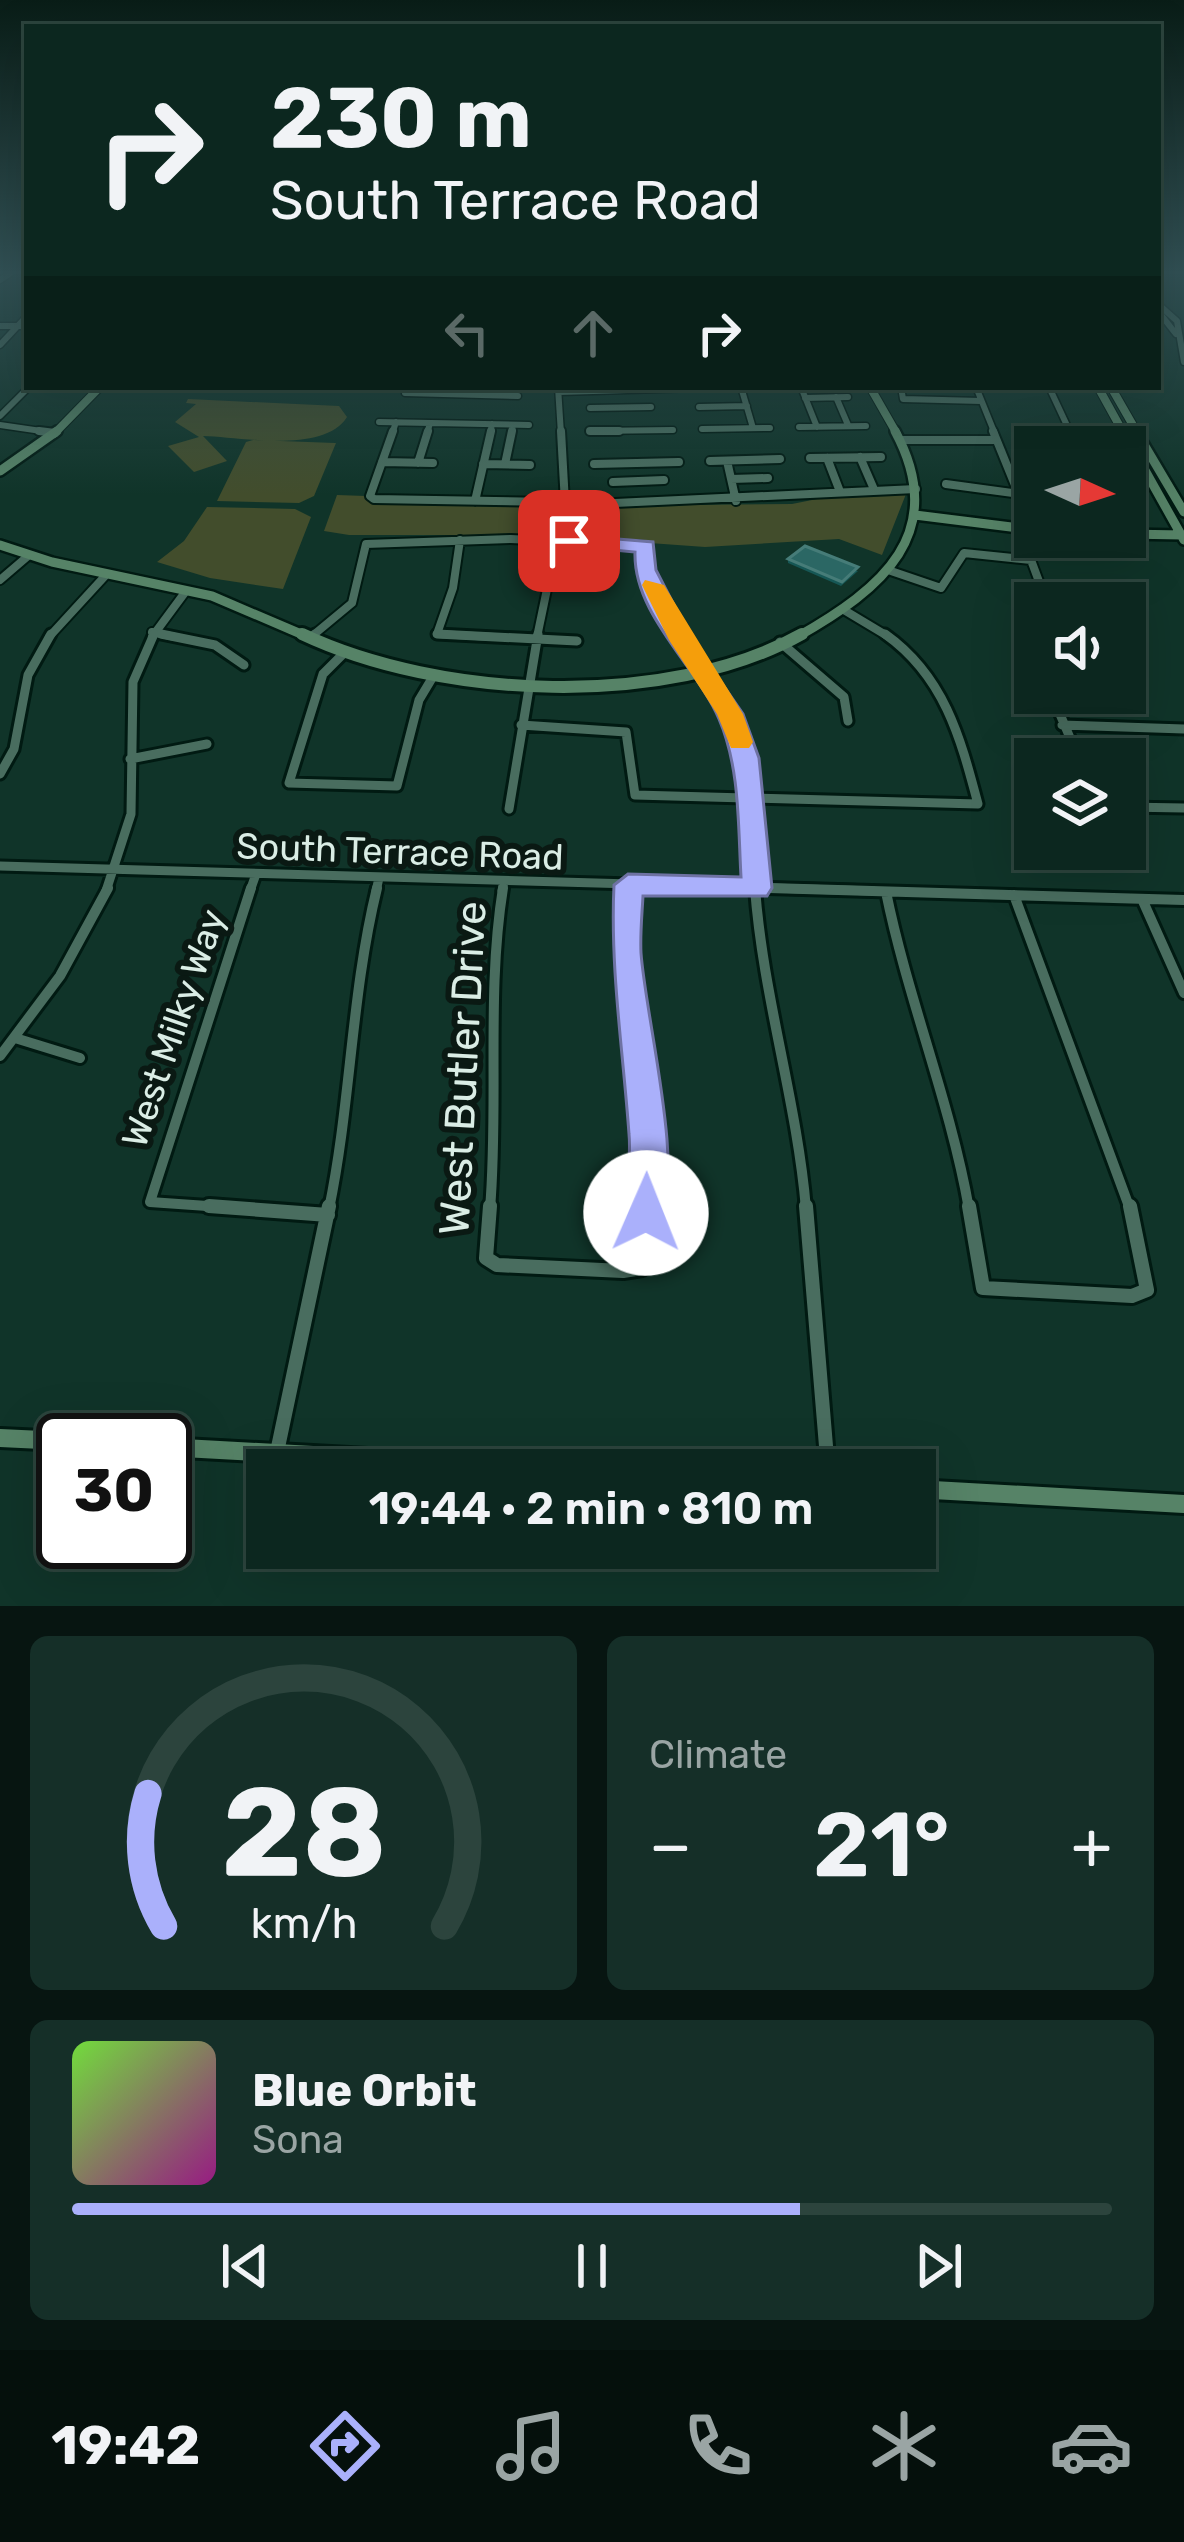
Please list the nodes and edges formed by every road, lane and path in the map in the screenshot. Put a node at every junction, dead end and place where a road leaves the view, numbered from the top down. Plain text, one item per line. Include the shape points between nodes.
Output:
1 (26, 390) edge
2 (97, 390) edge
3 (559, 390) edge
4 (649, 390) edge
5 (742, 390) edge
6 (802, 390) edge
7 (872, 390) edge
8 (902, 390) edge
9 (977, 390) edge
10 (1050, 390) edge
11 (1099, 390) edge
12 (1113, 390) edge
13 (405, 394) edge
14 (517, 394) edge
15 (836, 397) junction
16 (848, 397) dead end
17 (805, 398) junction
18 (981, 401) junction
19 (747, 406) junction
20 (651, 407) junction
21 (699, 407) dead end
22 (713, 407) junction
23 (590, 408) dead end
24 (605, 408) junction
25 (0, 416) edge
26 (379, 422) dead end
27 (396, 422) junction
28 (430, 423) junction
29 (492, 424) junction
30 (0, 425) edge
31 (513, 425) junction
32 (530, 425) dead end
33 (848, 425) junction
34 (1067, 426) edge
35 (799, 427) dead end
36 (817, 427) junction
37 (866, 427) dead end
38 (719, 428) junction
39 (753, 428) junction
40 (770, 428) dead end
41 (702, 429) dead end
42 (656, 430) junction
43 (673, 430) dead end
44 (590, 431) dead end
45 (608, 431) junction
46 (55, 433) junction
47 (900, 440) junction
48 (996, 440) junction
49 (860, 457) junction
50 (881, 457) dead end
51 (810, 458) dead end
52 (827, 458) junction
53 (780, 459) dead end
54 (727, 460) junction
55 (762, 460) junction
56 (710, 461) dead end
57 (382, 462) junction
58 (662, 462) junction
59 (679, 462) dead end
60 (418, 463) junction
61 (433, 463) dead end
62 (610, 463) junction
63 (483, 464) junction
64 (505, 464) junction
65 (594, 464) dead end
66 (530, 465) dead end
67 (0, 471) edge
68 (731, 479) junction
69 (613, 482) junction
70 (1014, 483) edge
71 (946, 484) dead end
72 (873, 487) junction
73 (839, 489) junction
74 (916, 489) junction
75 (1014, 494) edge
76 (736, 500) junction
77 (475, 501) junction
78 (565, 503) junction
79 (614, 503) junction
80 (916, 512) junction
81 (1184, 512) edge
82 (1014, 524) edge
83 (1146, 532) edge
84 (1182, 533) edge
85 (460, 540) junction
86 (558, 540) junction
87 (0, 545) edge
88 (28, 556) junction
89 (888, 570) junction
90 (105, 576) junction
91 (0, 580) edge
92 (1039, 582) edge
93 (186, 591) junction
94 (844, 610) junction
95 (152, 632) junction
96 (311, 637) junction
97 (535, 641) junction
98 (577, 641) dead end
99 (780, 642) junction
100 (345, 652) junction
101 (244, 664) dead end
102 (699, 669) junction
103 (434, 675) junction
104 (527, 685) junction
105 (1058, 714) edge
106 (848, 722) dead end
107 (521, 725) junction
108 (1062, 725) junction
109 (1184, 729) edge
110 (1068, 738) edge
111 (207, 744) dead end
112 (130, 758) junction
113 (3, 772) edge
114 (749, 798) junction
115 (1146, 807) edge
116 (1184, 808) edge
117 (509, 809) dead end
118 (0, 866) edge
119 (112, 870) junction
120 (256, 874) junction
121 (379, 878) junction
122 (504, 881) junction
123 (628, 885) junction
124 (757, 888) junction
125 (886, 892) junction
126 (1014, 895) junction
127 (1142, 898) junction
128 (1184, 900) edge
129 (1184, 993) edge
130 (15, 1038) junction
131 (0, 1055) edge
132 (80, 1058) dead end
133 (328, 1215) junction
134 (0, 1438) edge
135 (36, 1440) edge
136 (192, 1448) edge
137 (278, 1449) edge
138 (826, 1449) edge
139 (246, 1451) edge
140 (936, 1490) edge
141 (1184, 1504) edge

1 - 25 street
2 - 46 street
3 - 78 street
4 - 20 street
5 - 19 street
6 - 17 street
7 - 47 street
8 - 18 street via 904,399
9 - 18 street
10 - 34 street
11 - 84 street
12 - 81 street
13 - 14 street
15 - 16 street
15 - 17 street
15 - 33 street
17 - 36 street
18 - 48 street
19 - 22 street
19 - 39 street
20 - 24 street
20 - 42 street
21 - 22 street
22 - 38 street
23 - 24 street
24 - 45 street
26 - 27 street
27 - 28 street
27 - 57 street
28 - 29 street
28 - 60 street
29 - 31 street
29 - 63 street
30 - 46 street
31 - 32 street
31 - 64 street
33 - 36 street
33 - 37 street
35 - 36 street
38 - 39 street
38 - 41 street
39 - 40 street
42 - 43 street
42 - 45 street
44 - 45 street
46 - 67 street
47 - 48 street
47 - 74 street
48 - 70 street
49 - 50 street
49 - 52 street
49 - 72 street
51 - 52 street
52 - 73 street
53 - 55 street
54 - 55 street
54 - 56 street
54 - 68 street
55 - 68 street via 769,481
57 - 60 street
57 - 77 street via 372,498
58 - 59 street
58 - 62 street
58 - 69 street via 665,484
60 - 61 street
62 - 65 street
62 - 69 street
63 - 64 street
63 - 77 street
64 - 66 street
68 - 76 street
69 - 79 street
71 - 75 street
72 - 73 street
72 - 74 street
73 - 76 street
74 - 80 street
76 - 79 street
77 - 78 street
78 - 79 street
78 - 86 street
80 - 82 street
80 - 89 street
83 - 84 street
85 - 86 street
85 - 96 street via 366,544 352,603
85 - 97 street via 437,634
86 - 97 street
86 - 102 street via 646,546 645,570
87 - 88 street
88 - 90 street
88 - 91 street
89 - 92 street via 941,588 964,553 1030,560
89 - 94 street
90 - 93 street
90 - 113 street via 35,656
93 - 95 street
93 - 96 street
94 - 99 street
94 - 114 street via 891,633 942,686 978,804
95 - 101 street via 215,645
95 - 112 street via 129,690
96 - 100 street
97 - 98 street
97 - 104 street
99 - 102 street
99 - 106 street via 844,697
100 - 103 street
100 - 103 street via 323,674 289,783 397,786 419,700
102 - 104 street
102 - 114 street via 730,714
103 - 104 street
104 - 107 street
105 - 108 street
107 - 114 street via 626,732 635,795
107 - 117 street
108 - 109 street
108 - 110 street
111 - 112 street
112 - 119 street via 128,825
114 - 124 street
115 - 116 street
118 - 119 street, South Terrace Road
119 - 120 street, South Terrace Road
119 - 130 street via 72,953
120 - 121 street, South Terrace Road
120 - 133 street, West Milky Way via 150,1202
121 - 122 street, South Terrace Road
121 - 133 street via 359,961 345,1132
122 - 123 street, South Terrace Road
122 - 123 street, West Butler Drive via 493,949 495,1146 486,1258 497,1265 641,1268 647,1139 626,952
123 - 124 street, South Terrace Road
124 - 125 street, South Terrace Road
124 - 138 street via 761,964 801,1147
125 - 126 street, South Terrace Road
125 - 126 street via 902,971 956,1135 983,1288 1132,1296 1147,1290 1109,1144 1034,965
126 - 127 street, South Terrace Road
127 - 128 street, South Terrace Road
127 - 129 street
130 - 131 street
130 - 132 street
133 - 137 street
134 - 135 street
136 - 139 street
140 - 141 street

